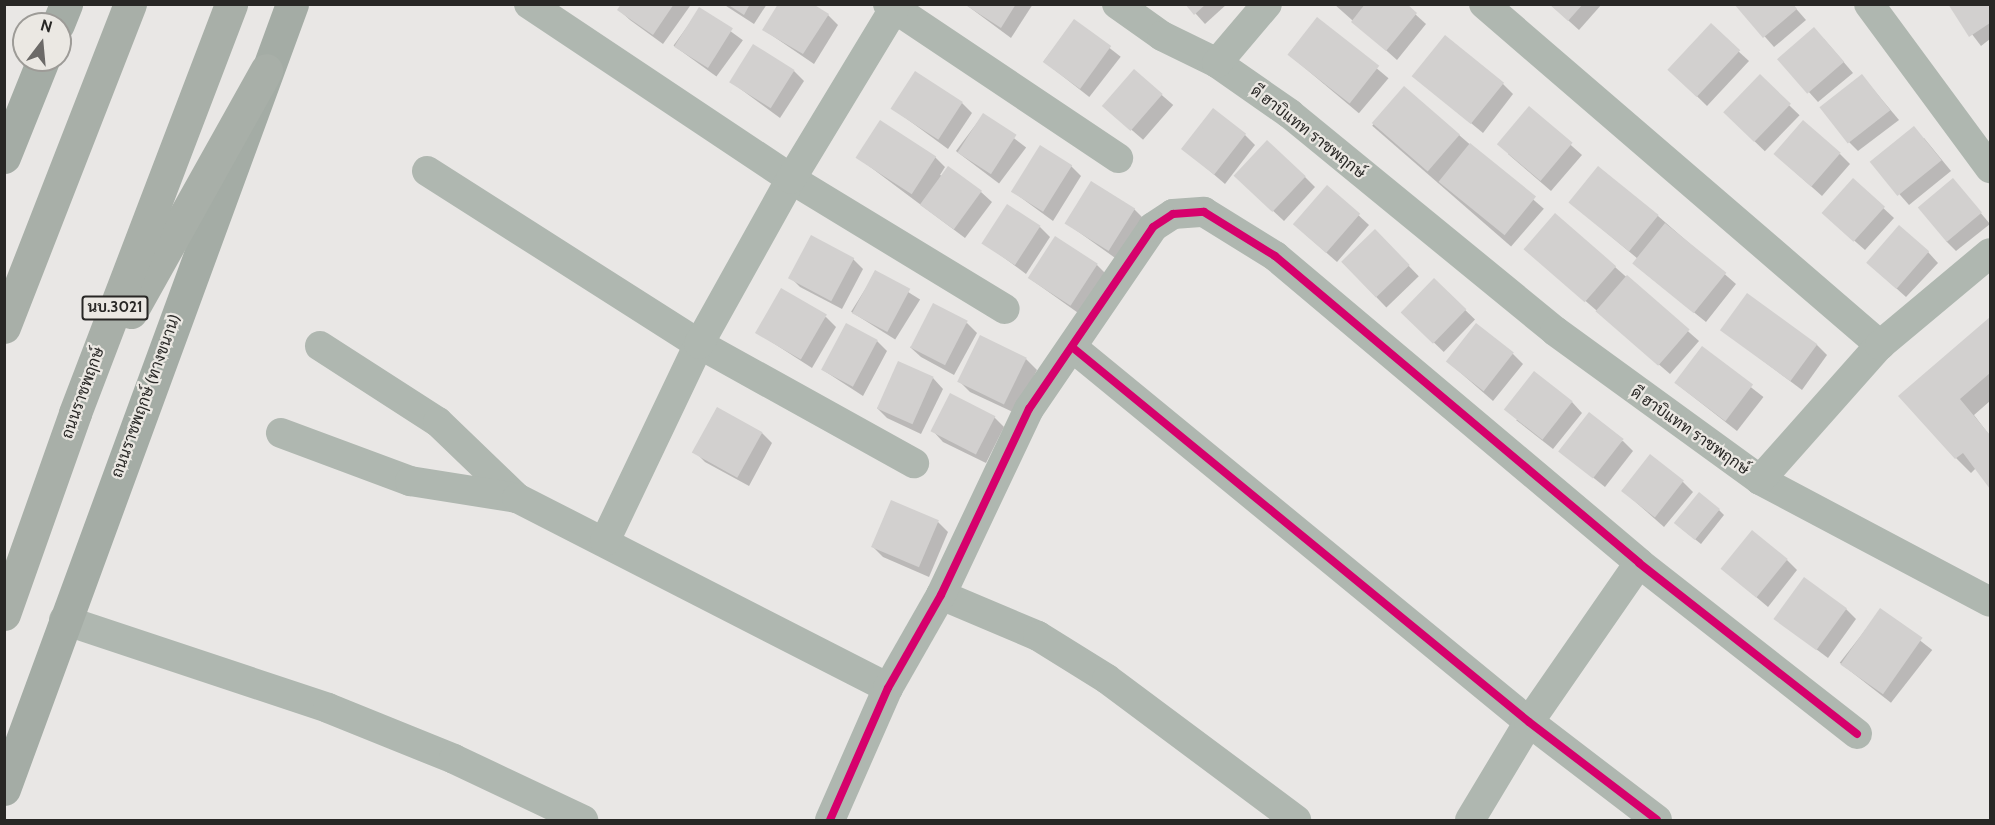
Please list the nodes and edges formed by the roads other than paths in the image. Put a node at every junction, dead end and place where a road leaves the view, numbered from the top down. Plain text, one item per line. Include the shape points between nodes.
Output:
1 (130, 4) edge
2 (231, 4) edge
3 (292, 4) edge
4 (529, 4) edge
5 (1117, 4) edge
6 (1267, 4) edge
7 (1484, 4) edge
8 (1869, 4) edge
9 (891, 7) edge
10 (1217, 63) junction
11 (266, 70) junction
12 (38, 72) edge
13 (4, 157) edge
14 (1118, 158) dead end
15 (1990, 168) edge
16 (427, 171) dead end
17 (791, 179) junction
18 (1990, 253) edge
19 (1005, 309) dead end
20 (4, 327) edge
21 (699, 344) junction
22 (1880, 345) junction
23 (320, 346) dead end
24 (1072, 347) junction
25 (75, 413) junction
26 (281, 434) dead end
27 (914, 463) dead end
28 (1760, 480) junction
29 (518, 498) junction
30 (605, 541) junction
31 (1639, 563) junction
32 (941, 595) junction
33 (1990, 602) edge
34 (4, 614) edge
35 (64, 620) junction
36 (888, 688) junction
37 (1529, 722) junction
38 (1857, 734) dead end
39 (4, 789) edge
40 (583, 820) edge
41 (830, 820) edge
42 (1296, 820) edge
43 (1470, 820) edge
44 (1657, 820) edge

1 - 20 main road
2 - 25 main road, ถนนราชพฤกษ์ / นบ.3021
3 - 11 main road, ถนนราชพฤกษ์ (ทางขนาน) / นบ.3021
4 - 17 street
5 - 10 street, ดี ฮาบิแทท ราชพฤกษ์ via 1162,36
6 - 10 street
7 - 22 street
8 - 15 street
9 - 14 street
9 - 17 street
10 - 28 street, ดี ฮาบิแทท ราชพฤกษ์ via 1290,114 1628,388
11 - 25 main road
11 - 35 main road, ถนนราชพฤกษ์ (ทางขนาน) / นบ.3021
12 - 13 main road
16 - 21 street
17 - 19 street
17 - 21 street
18 - 22 street, ดี ฮาบิแทท ราชพฤกษ์
21 - 27 street
21 - 30 street
22 - 28 street, ดี ฮาบิแทท ราชพฤกษ์
23 - 29 street via 438,422
24 - 31 street via 1153,227 1173,214 1204,212 1241,231 1275,256
24 - 32 street via 1029,409 987,490
24 - 37 street
25 - 34 main road, ถนนราชพฤกษ์ / นบ.3021
26 - 29 street via 410,481
28 - 33 street
29 - 30 street
30 - 36 street
31 - 37 street
31 - 38 street
32 - 36 street
32 - 42 street via 1038,636 1107,679
35 - 39 main road, ถนนราชพฤกษ์ (ทางขนาน) / นบ.3021
35 - 40 street via 328,708 454,759
36 - 41 street
37 - 43 street
37 - 44 street

